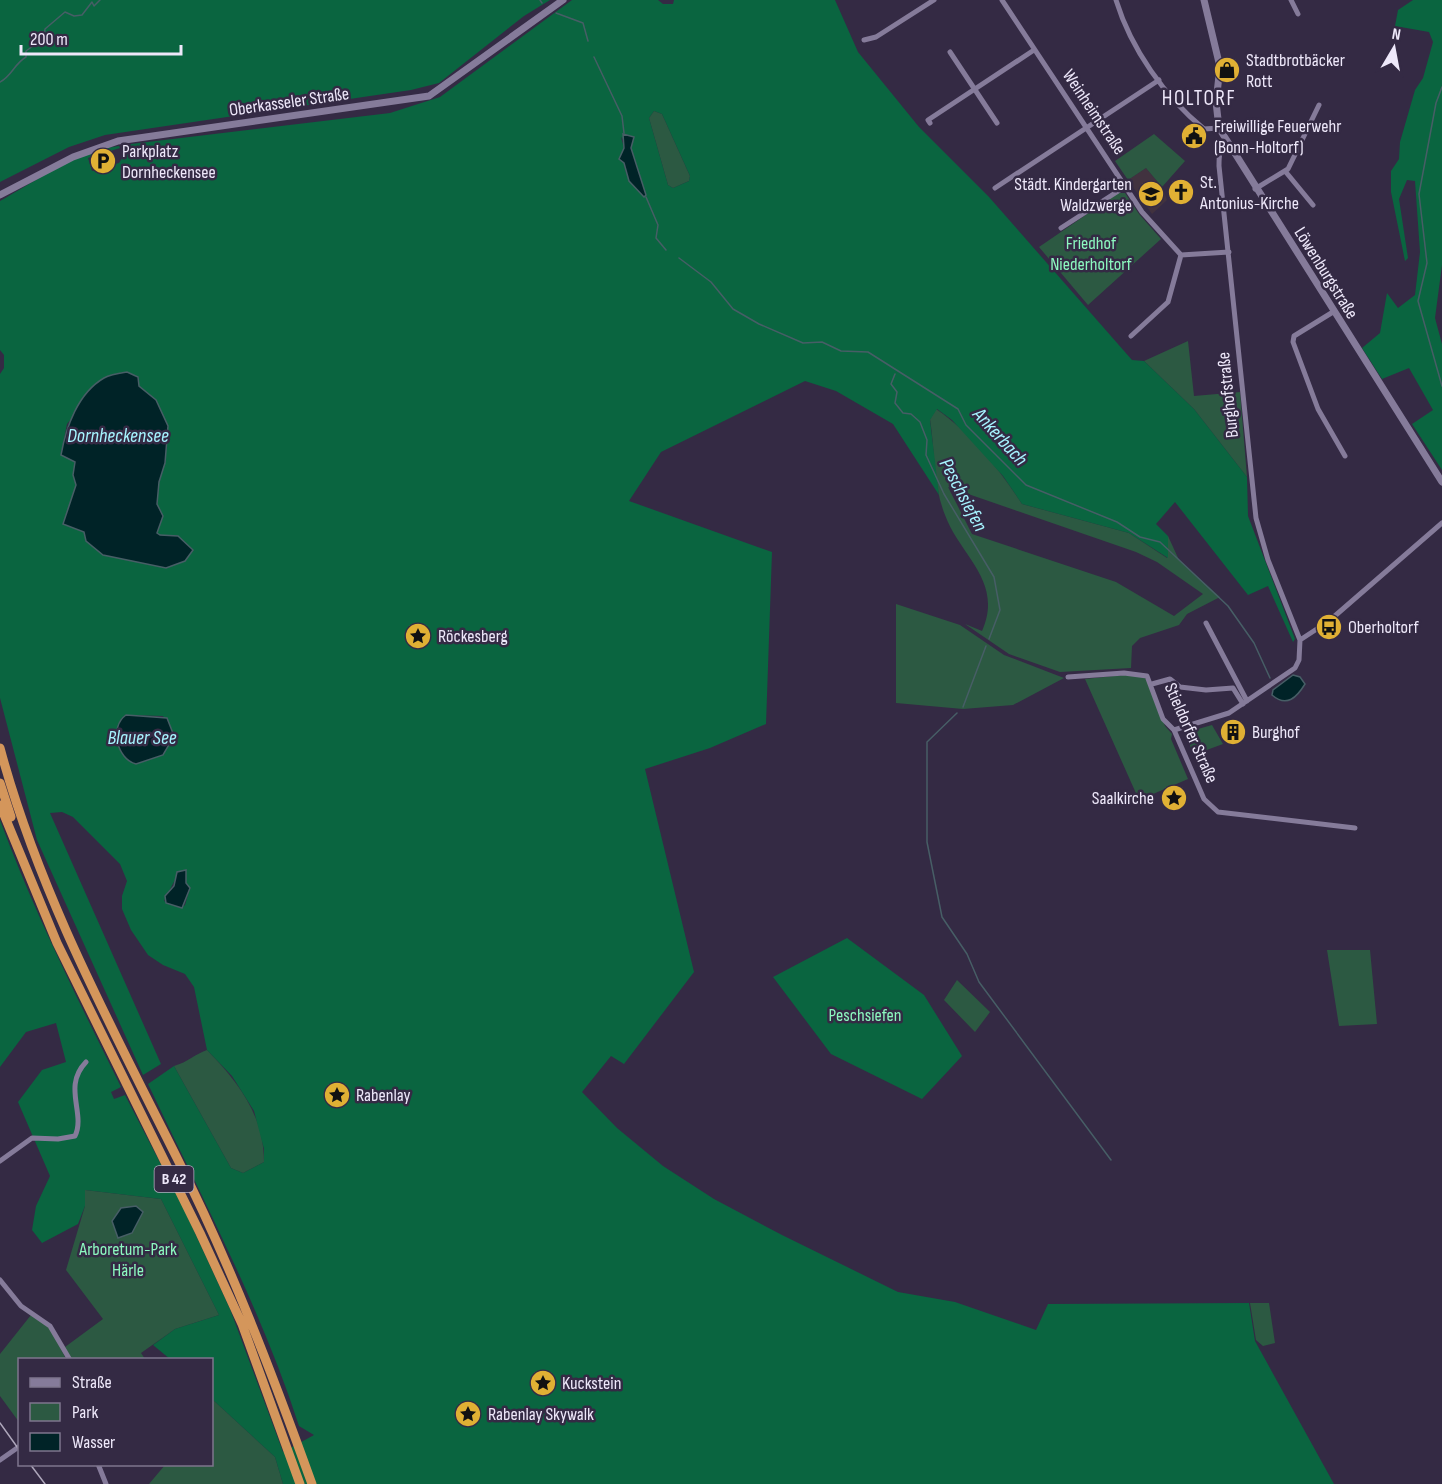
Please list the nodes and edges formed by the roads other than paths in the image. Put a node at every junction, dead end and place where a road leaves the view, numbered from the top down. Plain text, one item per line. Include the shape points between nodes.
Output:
1 (563, 0) edge
2 (934, 0) edge
3 (1002, 0) edge
4 (1116, 0) edge
5 (1204, 0) edge
6 (1291, 0) edge
7 (1298, 14) dead end
8 (864, 40) dead end
9 (1034, 50) junction
10 (950, 52) dead end
11 (1159, 80) junction
12 (975, 89) junction
13 (1319, 105) dead end
14 (930, 123) dead end
15 (997, 123) dead end
16 (1088, 128) junction
17 (1219, 128) junction
18 (1227, 143) junction
19 (1286, 171) junction
20 (1126, 186) junction
21 (995, 188) dead end
22 (1255, 189) junction
23 (0, 195) edge
24 (1313, 205) dead end
25 (1061, 228) dead end
26 (1229, 252) junction
27 (1181, 255) junction
28 (1333, 312) junction
29 (1131, 336) dead end
30 (1345, 456) dead end
31 (1442, 482) edge
32 (1442, 523) edge
33 (1206, 623) dead end
34 (1299, 640) junction
35 (1068, 677) dead end
36 (1152, 684) junction
37 (1245, 702) junction
38 (1174, 730) junction
39 (1, 751) edge
40 (0, 783) edge
41 (0, 805) edge
42 (1355, 828) dead end
43 (32, 882) junction
44 (86, 1062) dead end
45 (0, 1161) edge
46 (0, 1280) edge
47 (69, 1358) edge
48 (18, 1447) edge
49 (0, 1460) edge
50 (99, 1466) edge
51 (106, 1484) edge
52 (300, 1484) edge
53 (312, 1484) edge

1 - 23 street, Oberkasseler Straße via 429,96 118,141 73,157
2 - 8 street via 876,37
3 - 9 street, Weinheimstraße
4 - 11 street via 1122,18
5 - 17 street, Löwenburgstraße via 1220,67 1216,102
6 - 7 street
9 - 12 street
9 - 16 street, Weinheimstraße
10 - 12 street
11 - 16 street
11 - 17 street via 1204,129
12 - 14 street via 928,120
12 - 15 street
13 - 19 street
16 - 20 street, Weinheimstraße
16 - 21 street
17 - 18 street, Löwenburgstraße
18 - 22 street, Löwenburgstraße
18 - 26 street, Burghofstraße via 1219,156
19 - 22 street
19 - 24 street
20 - 25 street
20 - 27 street, Weinheimstraße via 1142,212
22 - 28 street, Löwenburgstraße
26 - 27 street
26 - 34 street, Burghofstraße via 1256,518
27 - 29 street via 1168,302
28 - 30 street via 1294,336 1293,342 1318,409
28 - 31 street, Löwenburgstraße
32 - 34 street via 1329,621
33 - 37 street
34 - 37 street via 1301,650 1295,668
35 - 36 street, Stieldorfer Straße via 1141,674
36 - 37 street via 1170,679 1180,687 1233,688
36 - 38 street, Stieldorfer Straße via 1163,718
37 - 38 street via 1220,718
38 - 42 street, Stieldorfer Straße via 1204,799 1218,812
39 - 53 highway, B 42 via 23,824 63,928 213,1231
40 - 43 highway, B 42
41 - 43 highway, B 42
43 - 52 highway, B 42 via 57,943 237,1314
44 - 45 street via 74,1088 75,1136 32,1138
46 - 47 street via 21,1306 50,1326
48 - 49 street
50 - 51 street

